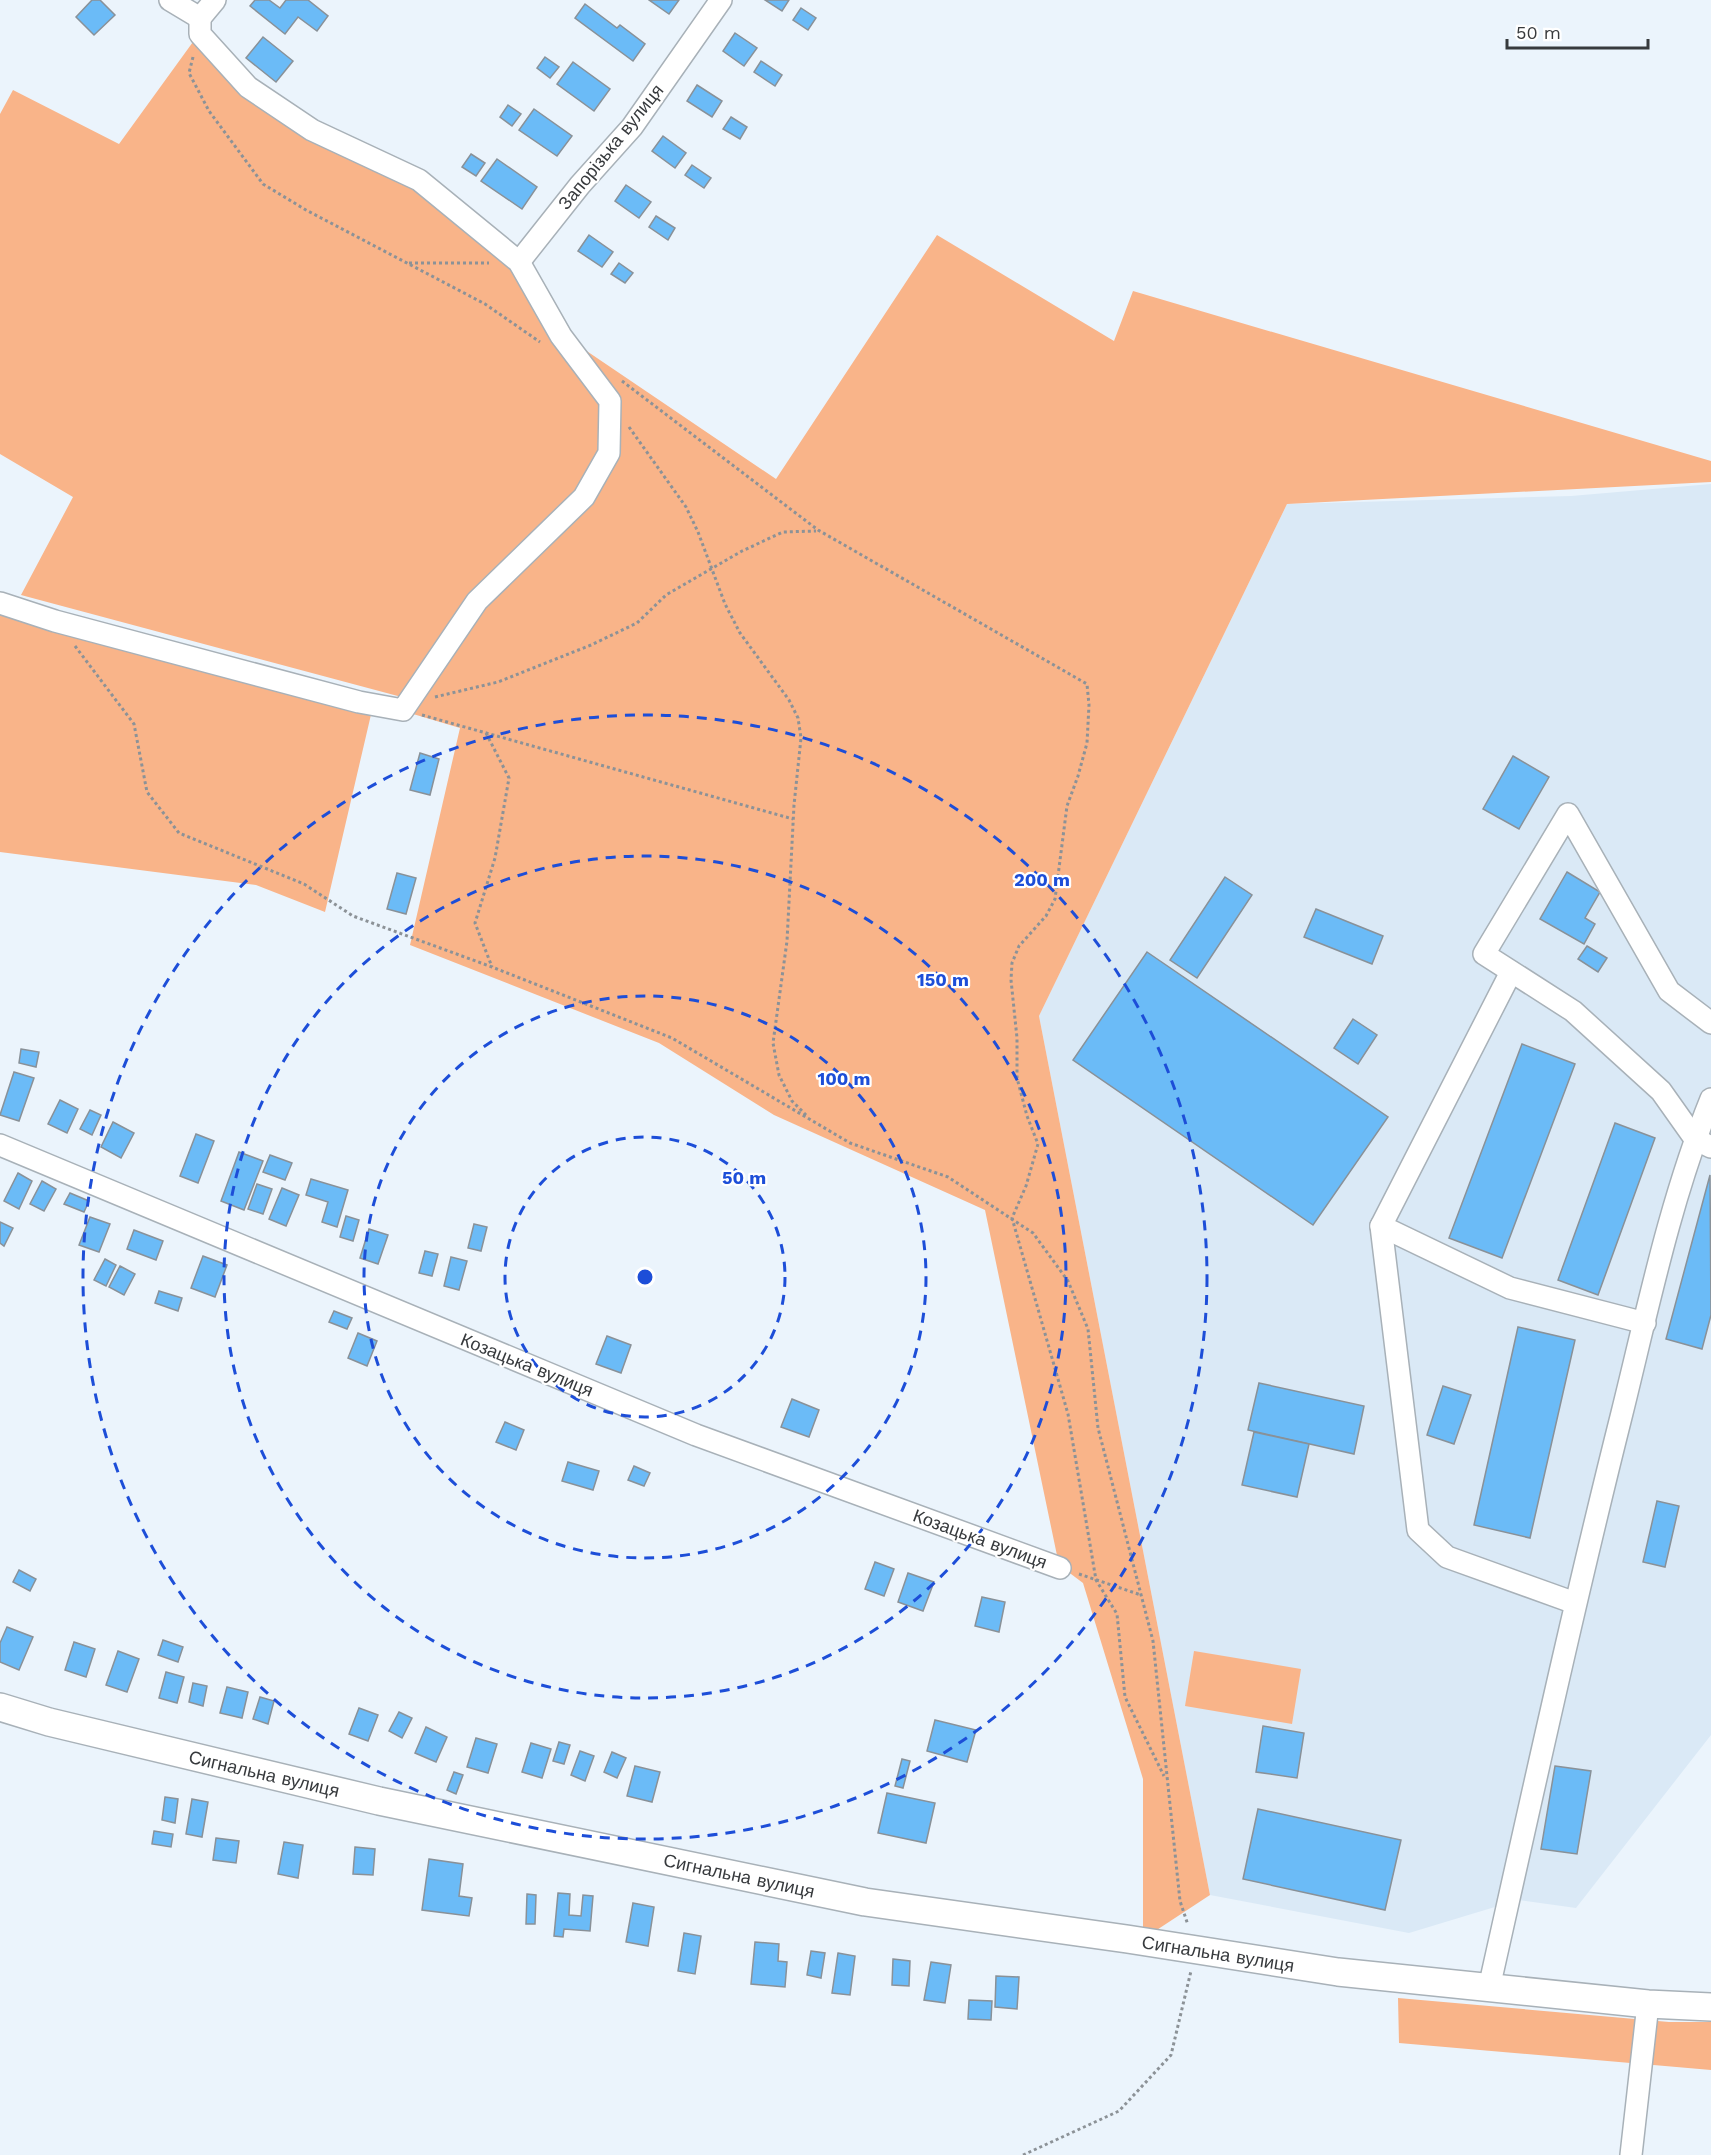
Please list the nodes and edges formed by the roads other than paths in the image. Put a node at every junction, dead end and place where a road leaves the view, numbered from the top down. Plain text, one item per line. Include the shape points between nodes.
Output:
1 (170, 0) edge
2 (215, 0) edge
3 (721, 0) edge
4 (200, 26) junction
5 (519, 262) junction
6 (0, 603) edge
7 (1511, 972) junction
8 (1711, 1023) edge
9 (1711, 1099) edge
10 (1703, 1143) edge
11 (0, 1145) edge
12 (1381, 1226) junction
13 (1645, 1323) junction
14 (1060, 1568) road end
15 (1575, 1603) junction
16 (0, 1707) edge
17 (1489, 1988) junction
18 (1648, 2004) junction
19 (1711, 2007) edge
20 (1631, 2155) edge

1 - 4 street
2 - 4 street
3 - 5 street, Запорізька вулиця via 632,127 580,184
4 - 5 street via 248,87 312,130 419,180
5 - 6 street via 561,336 610,401 609,453 584,497 477,601 403,710 348,699
7 - 8 street via 1484,954 1568,814 1669,991
7 - 10 street via 1574,1011 1661,1091
7 - 12 street
9 - 10 street
10 - 13 street via 1656,1272
11 - 14 street, Козацька вулиця via 696,1435
12 - 13 street via 1510,1288
12 - 15 street via 1418,1530 1447,1557
13 - 15 street
15 - 17 street
16 - 17 main road, Сигнальна вулиця via 379,1801 865,1902 1338,1972
17 - 18 main road, Сигнальна вулиця
18 - 19 main road, Сигнальна вулиця
18 - 20 street

